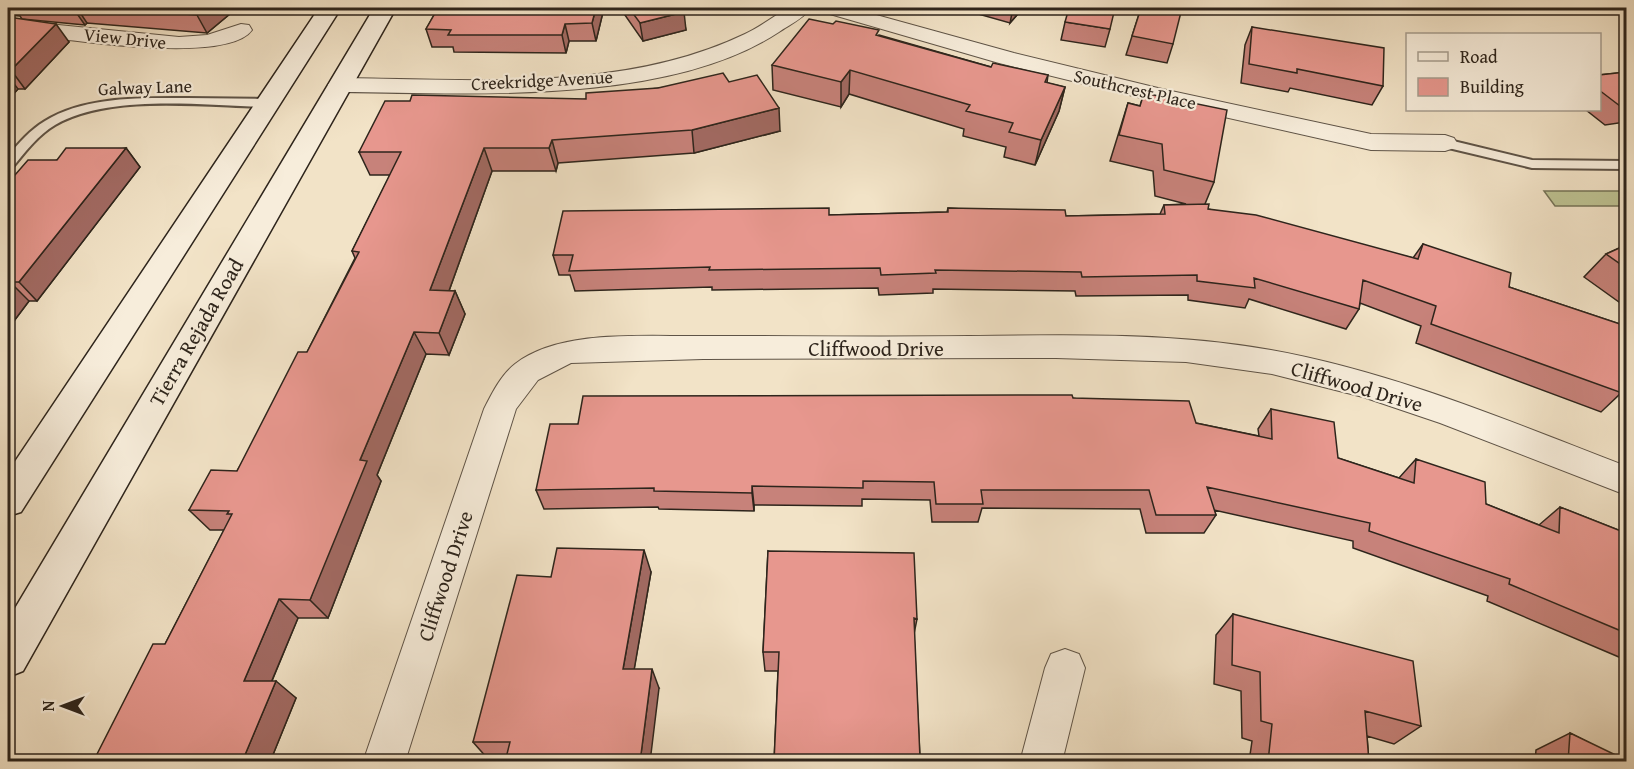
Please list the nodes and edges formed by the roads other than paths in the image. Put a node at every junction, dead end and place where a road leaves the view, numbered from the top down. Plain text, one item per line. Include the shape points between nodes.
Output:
1 (330, 8) edge
2 (385, 8) edge
3 (801, 8) edge
4 (830, 8) edge
5 (8, 26) edge
6 (241, 30) dead end
7 (340, 85) junction
8 (268, 103) junction
9 (1445, 143) joint
10 (8, 164) edge
11 (1626, 165) edge
12 (1626, 481) edge
13 (8, 501) edge
14 (8, 657) edge
15 (1065, 668) dead end
16 (384, 762) edge
17 (1041, 762) edge

1 - 8 main road
2 - 7 main road, Tierra Rejada Road
3 - 7 street, Creekridge Avenue via 756,38 721,54 636,75 566,83
4 - 9 street, Southcrest Place via 1007,58 1371,142
5 - 6 street, View Drive via 178,44 210,41
7 - 14 main road, Tierra Rejada Road
8 - 10 lane, Galway Lane via 118,104 73,111 33,135
8 - 13 main road
9 - 11 lane via 1532,164
12 - 16 street, Cliffwood Drive via 1351,381 1272,362 1195,352 1089,347 569,352 539,363 515,380 500,408
15 - 17 street

